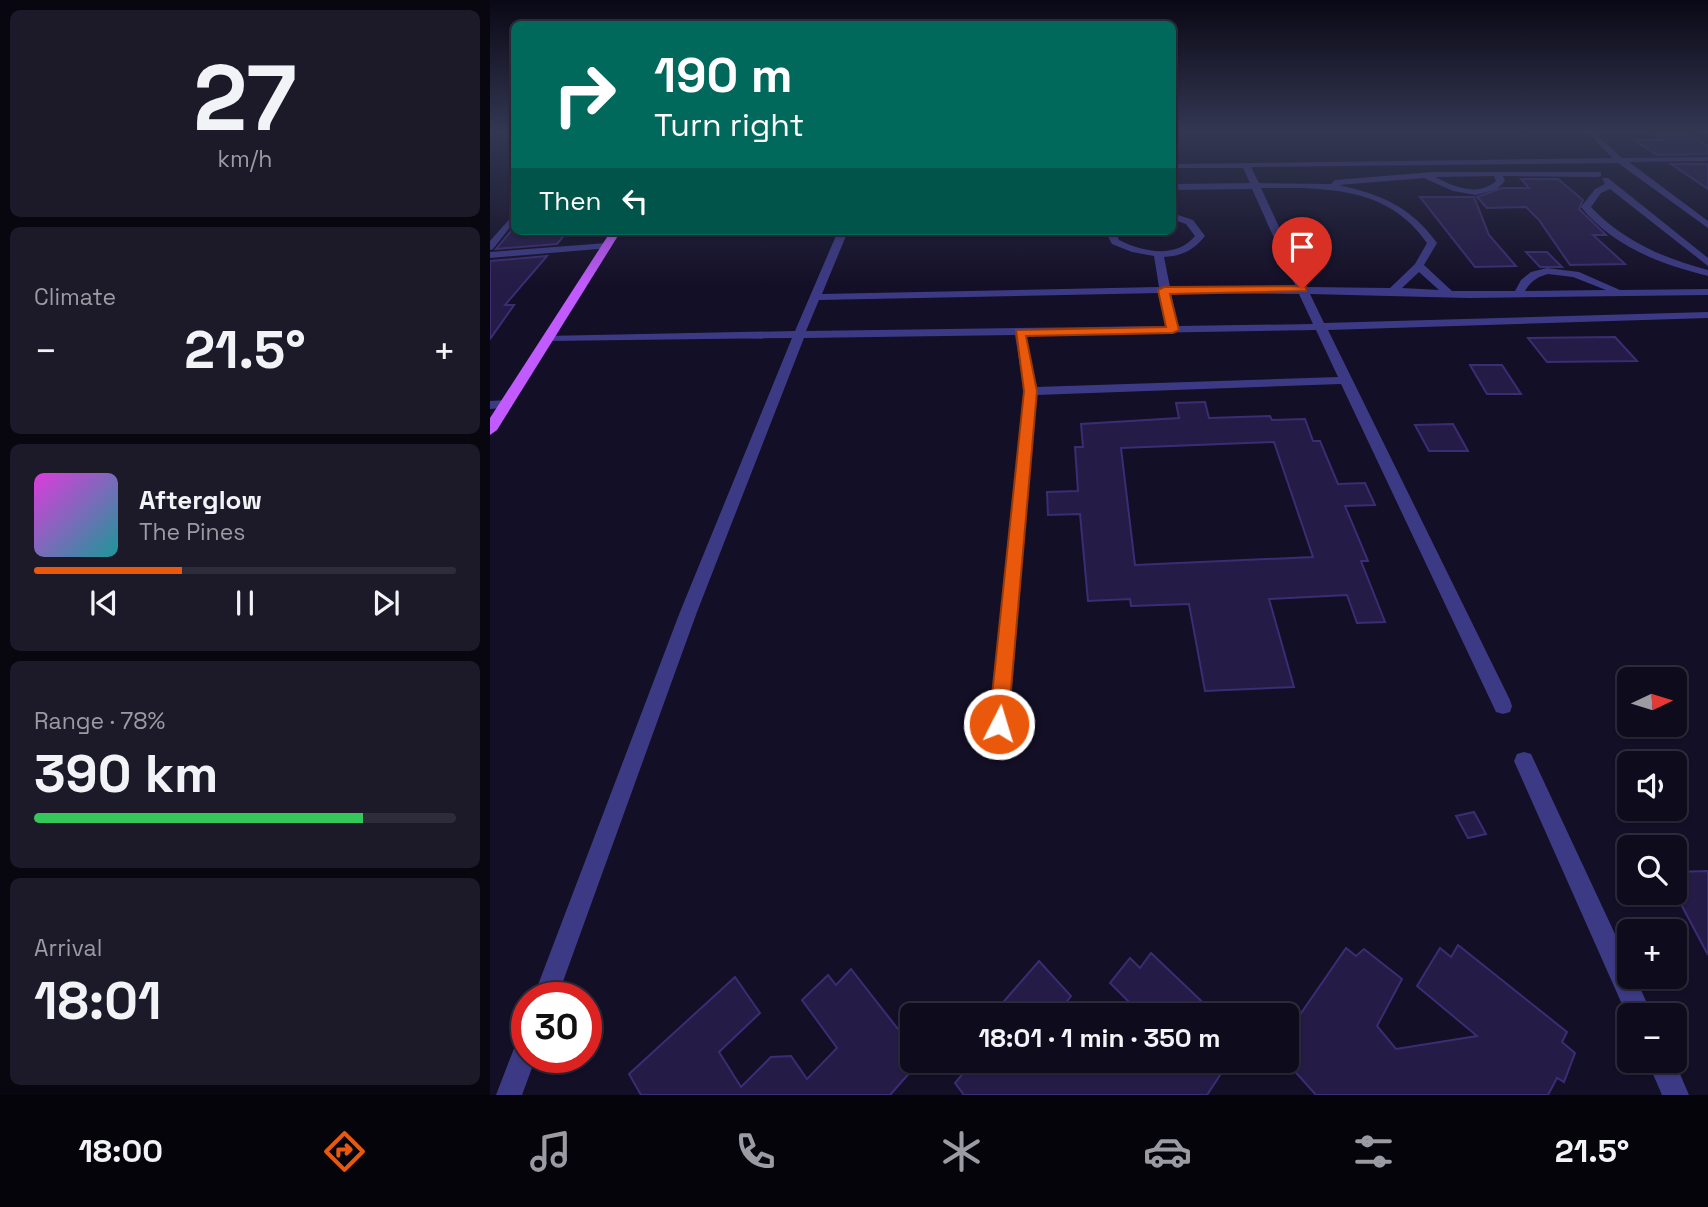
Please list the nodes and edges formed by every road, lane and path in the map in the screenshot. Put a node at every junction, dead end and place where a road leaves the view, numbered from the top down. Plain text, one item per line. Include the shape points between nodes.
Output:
1 (1256, 183) edge
2 (1339, 183) edge
3 (1370, 183) edge
4 (1439, 183) edge
5 (1499, 183) edge
6 (1651, 183) edge
7 (1326, 185) junction
8 (1611, 185) joint
9 (1258, 186) junction
10 (1176, 187) edge
11 (1377, 199) junction
12 (1176, 217) edge
13 (511, 221) edge
14 (1708, 225) edge
15 (614, 235) edge
16 (840, 235) edge
17 (1112, 235) edge
18 (607, 246) junction
19 (490, 247) edge
20 (1158, 253) junction
21 (490, 255) edge
22 (1708, 263) edge
23 (1419, 266) junction
24 (1708, 273) edge
25 (1302, 289) junction
26 (1164, 290) junction
27 (1393, 291) junction
28 (1708, 292) edge
29 (1621, 293) junction
30 (1449, 294) junction
31 (1518, 295) junction
32 (814, 297) junction
33 (1708, 315) edge
34 (1321, 327) junction
35 (1173, 330) junction
36 (1020, 332) junction
37 (797, 336) junction
38 (549, 338) junction
39 (1346, 380) junction
40 (1030, 391) junction
41 (507, 404) junction
42 (490, 405) edge
43 (490, 430) edge
44 (1503, 706) dead end
45 (999, 724) dead end
46 (1524, 761) dead end
47 (551, 982) edge
48 (1635, 1003) edge
49 (517, 1073) edge
50 (1666, 1073) edge
51 (509, 1095) edge
52 (1676, 1095) edge

1 - 9 street
2 - 7 street
3 - 11 street
4 - 5 street via 1475,192
6 - 14 street
7 - 9 street
7 - 11 street
8 - 22 street
8 - 24 street via 1598,191 1586,207 1594,217 1642,251
9 - 10 street
9 - 25 street
11 - 23 street via 1415,220 1432,243
12 - 20 street via 1198,228 1200,236 1187,248
13 - 19 street
15 - 18 main road
16 - 32 street
17 - 20 street via 1125,248
18 - 21 street
18 - 38 main road
20 - 26 street
23 - 27 street
23 - 30 street
25 - 26 street
25 - 27 street
25 - 34 street
26 - 32 street
26 - 35 street
27 - 30 street
28 - 29 street
29 - 31 street
29 - 31 street via 1569,272 1547,271 1530,276
30 - 31 street
32 - 37 street
33 - 34 street
34 - 35 street
34 - 39 street
35 - 36 street
36 - 37 street
36 - 40 street
37 - 38 street
37 - 47 street
38 - 41 main road
39 - 40 street
39 - 44 street
40 - 45 street
41 - 42 street
41 - 43 main road
46 - 48 street
49 - 51 street
50 - 52 street

